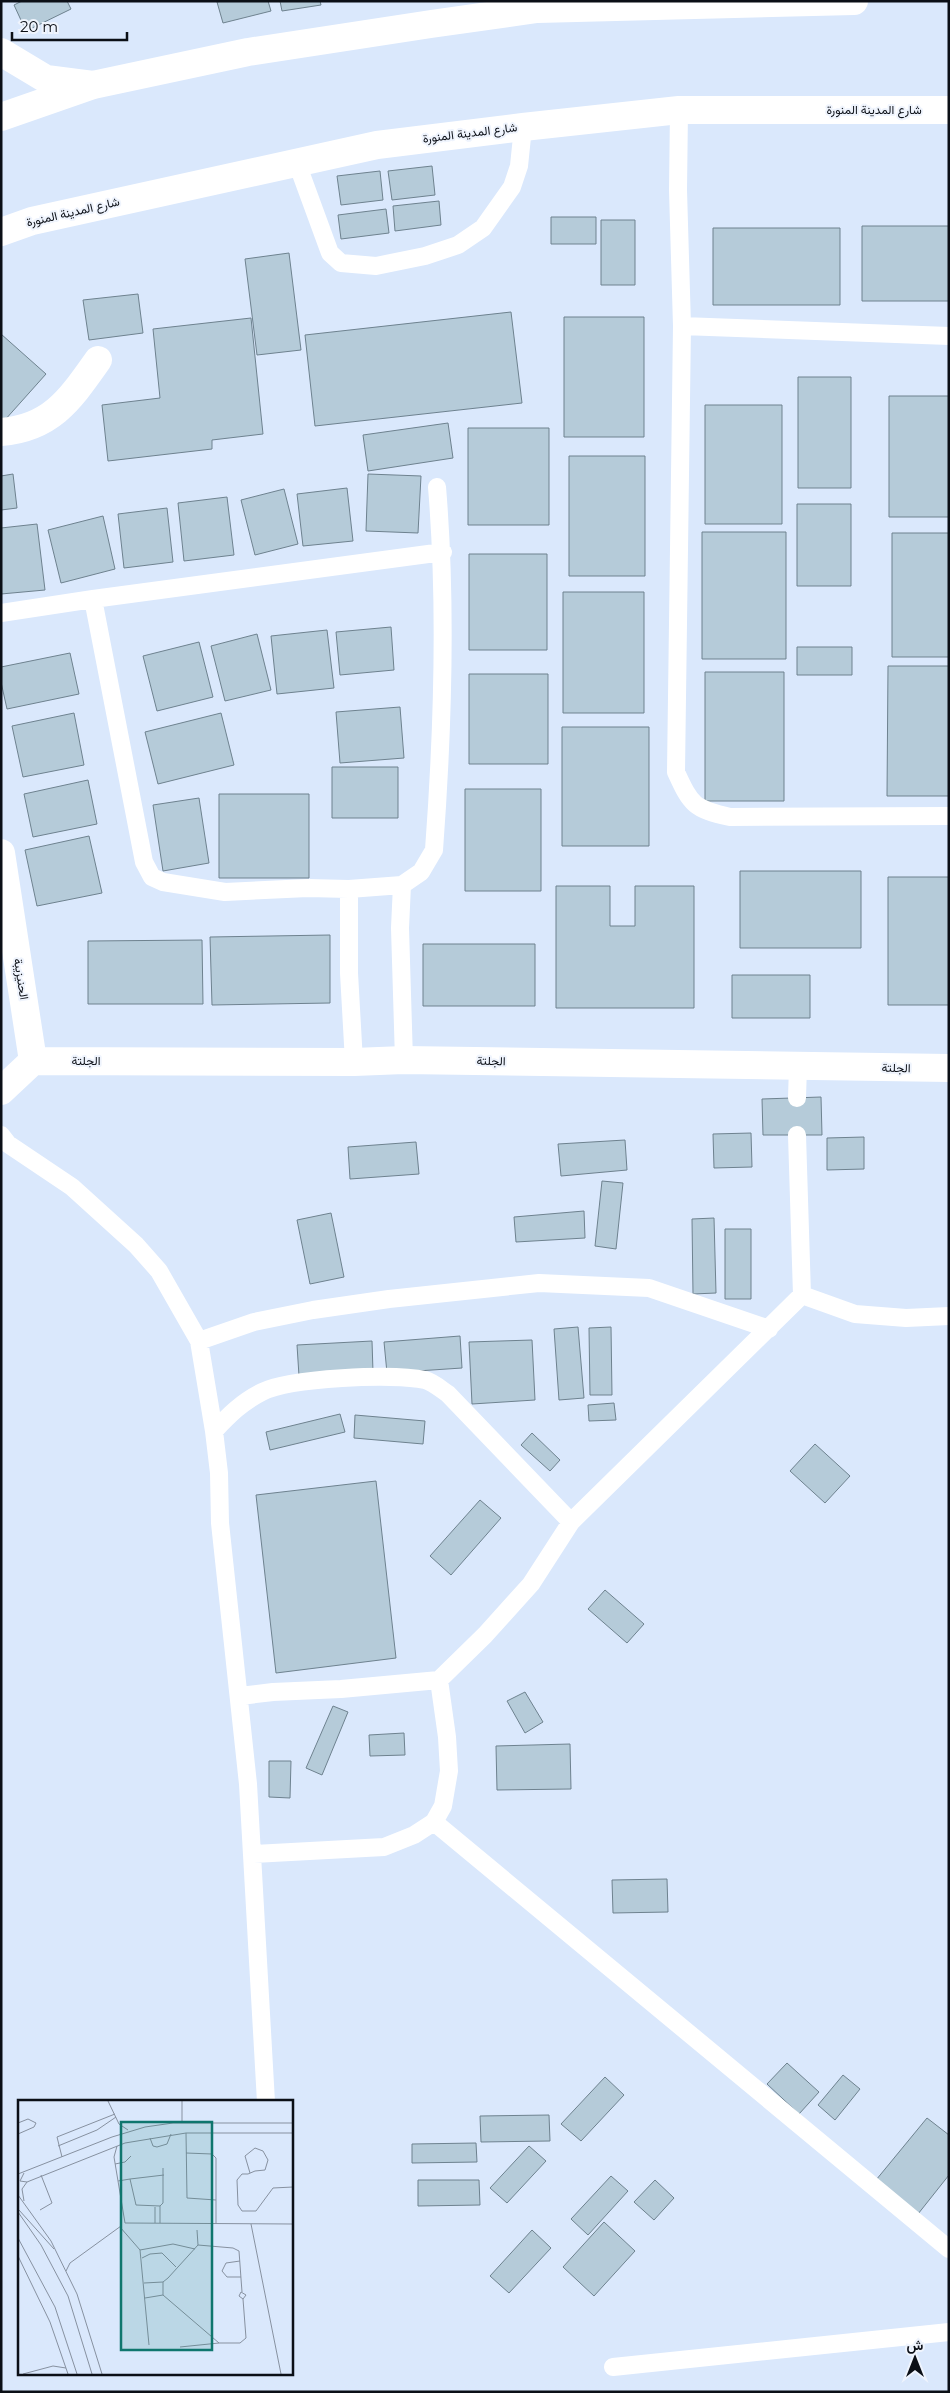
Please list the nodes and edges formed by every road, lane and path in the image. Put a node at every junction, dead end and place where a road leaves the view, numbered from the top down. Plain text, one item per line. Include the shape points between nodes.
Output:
1 (854, 1) edge
2 (640, 4) edge
3 (1, 52) edge
4 (93, 85) junction
5 (679, 110) junction
6 (949, 110) edge
7 (1, 117) edge
8 (523, 127) junction
9 (297, 163) junction
10 (1, 232) edge
11 (682, 326) junction
12 (949, 336) edge
13 (98, 360) dead end
14 (1, 432) edge
15 (437, 486) dead end
16 (443, 552) junction
17 (93, 599) junction
18 (1, 614) edge
19 (949, 816) edge
20 (1, 853) edge
21 (402, 885) junction
22 (349, 889) junction
23 (404, 1060) junction
24 (33, 1061) junction
25 (354, 1062) junction
26 (798, 1066) junction
27 (949, 1068) edge
28 (1, 1091) edge
29 (796, 1098) dead end
30 (1, 1135) edge
31 (797, 1135) dead end
32 (802, 1295) junction
33 (949, 1316) edge
34 (769, 1329) junction
35 (199, 1341) junction
36 (214, 1431) junction
37 (571, 1522) junction
38 (438, 1680) junction
39 (240, 1696) junction
40 (434, 1822) junction
41 (252, 1854) junction
42 (266, 2100) edge
43 (949, 2249) edge
44 (949, 2332) edge
45 (613, 2367) dead end

1 - 2 street
2 - 4 street via 537,9 431,24 248,52
3 - 4 street via 46,79
4 - 7 street
5 - 6 street, شارع المدينة المنورة
5 - 8 street, شارع المدينة المنورة
5 - 11 lane
8 - 9 street, شارع المدينة المنورة via 377,144
8 - 9 lane via 520,166 512,188 483,228 458,245 376,266 341,263 330,253
9 - 10 street, شارع المدينة المنورة via 32,221
11 - 12 lane
11 - 19 lane via 676,772 688,798 699,808 730,817
13 - 14 street via 71,398 40,422 21,430
15 - 16 lane
16 - 17 lane
16 - 21 lane via 443,680 434,850 421,872
17 - 18 lane
17 - 22 lane via 144,862 152,876 163,882 225,892
20 - 24 street, الحنيزيبة
21 - 22 lane
21 - 23 lane
22 - 25 lane
23 - 25 street, الجلتة
23 - 26 street, الجلتة
24 - 25 street, الجلتة
24 - 28 street
26 - 27 street, الجلتة
26 - 29 lane
30 - 35 lane via 8,1144 72,1187 136,1245 158,1271
31 - 32 lane
32 - 33 lane via 855,1314 906,1318
32 - 34 lane
34 - 35 lane via 649,1288 539,1283 313,1310 254,1322
34 - 37 lane
35 - 36 lane
36 - 37 lane via 234,1409 263,1391 303,1382 386,1377 427,1380 448,1394
36 - 39 lane via 220,1523
37 - 38 lane via 530,1584 485,1635
38 - 39 lane
38 - 40 lane via 449,1771 443,1806
39 - 41 lane
40 - 41 lane via 384,1847
40 - 43 lane
41 - 42 lane
44 - 45 lane

